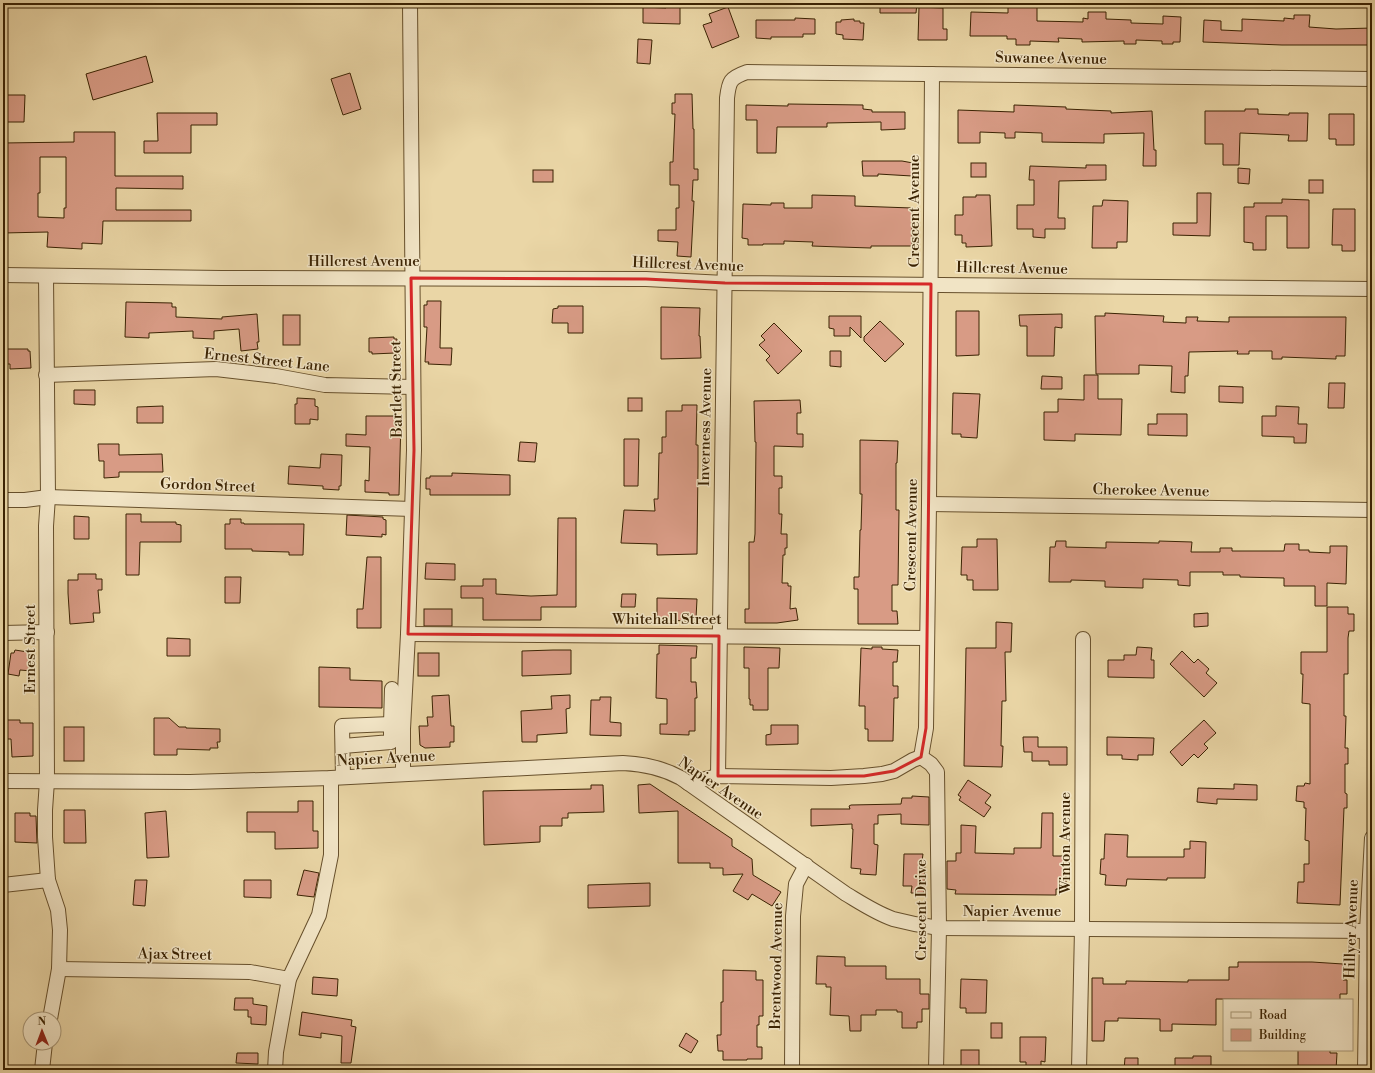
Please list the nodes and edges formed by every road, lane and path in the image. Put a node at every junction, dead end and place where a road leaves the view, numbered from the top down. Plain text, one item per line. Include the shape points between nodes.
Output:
1 (410, 3) edge
2 (932, 74) junction
3 (1372, 78) edge
4 (732, 79) joint
5 (3, 275) edge
6 (46, 276) junction
7 (412, 278) junction
8 (725, 283) junction
9 (931, 284) junction
10 (1372, 289) edge
11 (46, 375) junction
12 (413, 387) junction
13 (48, 497) junction
14 (3, 500) edge
15 (929, 504) junction
16 (412, 509) junction
17 (1372, 510) edge
18 (47, 632) junction
19 (3, 633) edge
20 (408, 634) junction
21 (719, 636) junction
22 (926, 638) junction
23 (1083, 639) dead end
24 (392, 689) dead end
25 (391, 724) junction
26 (343, 746) junction
27 (921, 757) junction
28 (403, 774) junction
29 (718, 776) junction
30 (337, 777) junction
31 (3, 781) edge
32 (47, 781) junction
33 (688, 783) junction
34 (1372, 838) edge
35 (806, 866) junction
36 (48, 880) junction
37 (3, 884) edge
38 (939, 928) junction
39 (1082, 929) junction
40 (1369, 931) edge
41 (59, 969) junction
42 (290, 979) junction
43 (51, 1011) edge
44 (44, 1051) edge
45 (42, 1070) edge
46 (275, 1070) edge
47 (792, 1070) edge
48 (936, 1070) edge
49 (1078, 1070) edge
50 (1365, 1070) edge

1 - 7 street, Bartlett Street
2 - 3 street, Suwanee Avenue
2 - 4 street, Suwanee Avenue via 747,72
2 - 9 street, Crescent Avenue
4 - 8 street, Inverness Avenue via 728,85 727,98
5 - 6 street, Hillcrest Avenue
6 - 7 street, Hillcrest Avenue
6 - 11 street, Ernest Street
7 - 8 street, Hillcrest Avenue via 646,279
7 - 12 street, Bartlett Street
8 - 9 street, Hillcrest Avenue
8 - 21 street, Inverness Avenue
9 - 10 street, Hillcrest Avenue
9 - 15 street, Crescent Avenue
11 - 12 street, Ernest Street Lane via 216,369 325,385
11 - 13 street, Ernest Street
12 - 16 street, Bartlett Street
13 - 14 street, Gordon Street
13 - 16 street, Gordon Street
13 - 18 street, Ernest Street
15 - 17 street, Cherokee Avenue
15 - 22 street, Crescent Avenue
16 - 20 street, Bartlett Street
18 - 19 street
18 - 32 street, Ernest Street
20 - 21 street, Whitehall Street
20 - 28 street, Bartlett Street
21 - 22 street, Whitehall Street
21 - 29 street, Inverness Avenue
22 - 27 street, Crescent Avenue via 926,728
23 - 39 street, Winton Avenue
24 - 25 street
25 - 26 street via 391,742
25 - 26 street via 342,726
26 - 30 street
27 - 29 street via 894,771 864,776
27 - 38 street, Crescent Drive via 937,772
28 - 30 street, Napier Avenue
28 - 33 street, Napier Avenue via 623,763 664,770
29 - 33 street
30 - 32 street, Napier Avenue via 190,782
30 - 42 street via 331,854 319,915
31 - 32 street, Napier Avenue
32 - 36 street, Ernest Street via 45,837
33 - 35 street, Napier Avenue
34 - 40 street, Hillyer Avenue
35 - 38 street, Napier Avenue via 846,894 891,918
35 - 47 street, Brentwood Avenue via 794,892
36 - 37 street
36 - 41 street, Ernest Street via 58,910
38 - 39 street, Napier Avenue
38 - 48 street, Crescent Drive
39 - 40 street, Napier Avenue
39 - 49 street, Winton Avenue
40 - 50 street, Hillyer Avenue
41 - 42 street, Ajax Street via 250,972
41 - 43 street, Ernest Street
42 - 46 street
44 - 45 street

